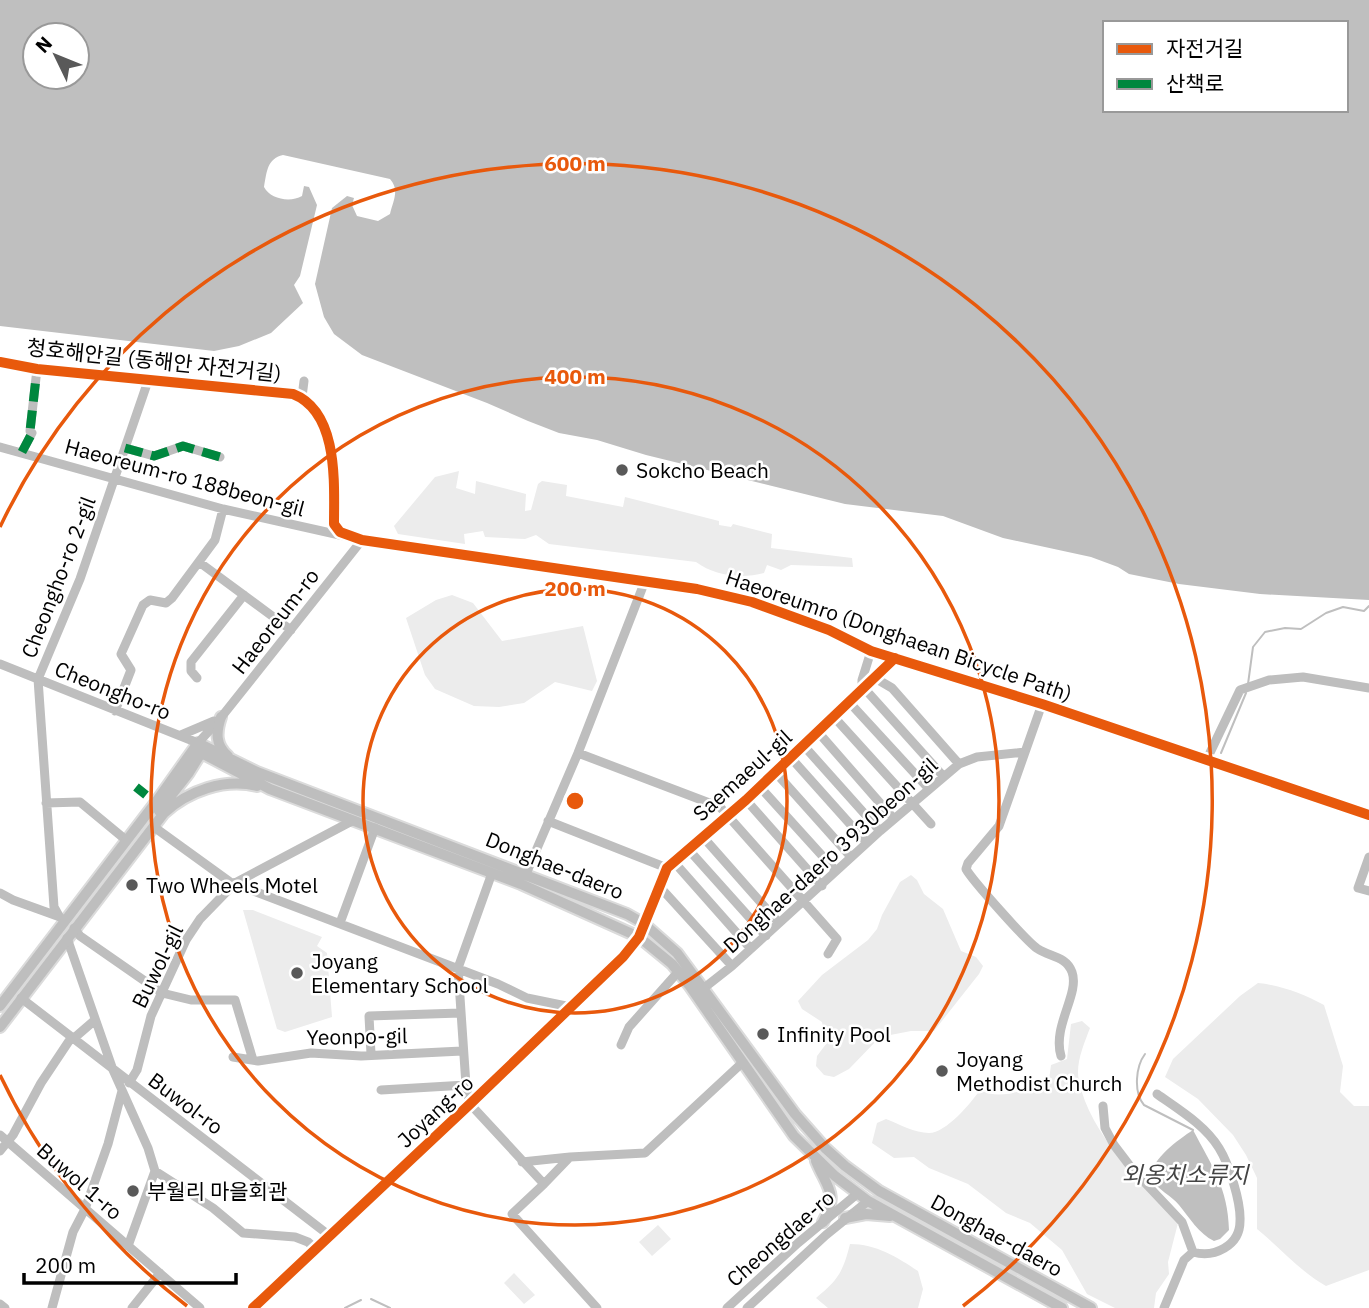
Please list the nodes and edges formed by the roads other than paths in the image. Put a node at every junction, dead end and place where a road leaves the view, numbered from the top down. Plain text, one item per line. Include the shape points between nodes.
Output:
1 (0, 362) edge
2 (37, 369) junction
3 (149, 379) junction
4 (304, 381) dead end
5 (302, 397) junction
6 (0, 447) edge
7 (125, 448) junction
8 (22, 452) junction
9 (220, 457) dead end
10 (114, 478) junction
11 (223, 509) junction
12 (362, 540) junction
13 (199, 562) junction
14 (645, 582) junction
15 (244, 595) junction
16 (291, 630) junction
17 (871, 651) junction
18 (895, 658) junction
19 (0, 664) edge
20 (197, 678) dead end
21 (874, 678) junction
22 (38, 679) junction
23 (1369, 688) edge
24 (863, 689) junction
25 (849, 702) junction
26 (1042, 704) junction
27 (115, 711) junction
28 (834, 717) junction
29 (219, 720) junction
30 (818, 732) junction
31 (177, 734) junction
32 (804, 746) junction
33 (199, 748) junction
34 (1025, 751) junction
35 (578, 753) junction
36 (791, 758) junction
37 (1207, 759) junction
38 (236, 762) junction
39 (959, 764) junction
40 (776, 773) junction
41 (944, 777) junction
42 (760, 787) junction
43 (270, 789) junction
44 (929, 789) junction
45 (746, 800) junction
46 (46, 803) junction
47 (912, 803) junction
48 (728, 815) junction
49 (1369, 815) edge
50 (894, 819) junction
51 (352, 821) junction
52 (548, 821) junction
53 (931, 824) dead end
54 (154, 827) junction
55 (374, 828) junction
56 (880, 831) junction
57 (703, 837) junction
58 (126, 840) junction
59 (867, 843) junction
60 (688, 849) junction
61 (130, 857) junction
62 (1369, 857) edge
63 (851, 858) junction
64 (671, 865) junction
65 (494, 868) junction
66 (836, 871) junction
67 (526, 874) junction
68 (235, 883) junction
69 (659, 886) junction
70 (821, 886) junction
71 (1369, 891) edge
72 (0, 893) edge
73 (804, 902) junction
74 (61, 918) junction
75 (340, 923) junction
76 (643, 923) junction
77 (779, 923) junction
78 (74, 928) junction
79 (766, 936) junction
80 (67, 937) junction
81 (639, 937) junction
82 (751, 949) junction
83 (828, 954) dead end
84 (732, 966) junction
85 (458, 968) junction
86 (678, 972) junction
87 (704, 988) junction
88 (162, 993) junction
89 (21, 998) junction
90 (0, 1006) edge
91 (571, 1007) junction
92 (460, 1013) junction
93 (95, 1020) junction
94 (0, 1027) edge
95 (72, 1038) junction
96 (621, 1045) dead end
97 (462, 1051) junction
98 (371, 1055) junction
99 (1061, 1056) dead end
100 (233, 1057) dead end
101 (253, 1060) junction
102 (742, 1063) junction
103 (113, 1070) junction
104 (130, 1083) junction
105 (466, 1086) junction
106 (381, 1090) dead end
107 (122, 1091) junction
108 (1157, 1094) dead end
109 (470, 1104) junction
110 (1104, 1106) dead end
111 (3, 1138) edge
112 (0, 1151) edge
113 (570, 1157) junction
114 (815, 1158) junction
115 (522, 1162) junction
116 (155, 1171) junction
117 (544, 1184) junction
118 (869, 1184) junction
119 (879, 1191) junction
120 (857, 1194) junction
121 (868, 1201) junction
122 (85, 1209) junction
123 (898, 1218) junction
124 (845, 1219) junction
125 (823, 1222) junction
126 (330, 1236) junction
127 (128, 1245) junction
128 (316, 1249) junction
129 (1193, 1252) junction
130 (774, 1265) junction
131 (160, 1273) junction
132 (784, 1274) junction
133 (190, 1300) junction
134 (0, 1304) edge
135 (5, 1308) edge
136 (52, 1308) edge
137 (132, 1308) edge
138 (183, 1308) edge
139 (200, 1308) edge
140 (253, 1308) edge
141 (597, 1308) edge
142 (727, 1308) edge
143 (747, 1308) edge
144 (1062, 1308) edge
145 (1091, 1308) edge
146 (1164, 1308) edge

1 - 2 street, 청호해안길 (동해안 자전거길)
2 - 3 street, 청호해안길 (동해안 자전거길)
2 - 8 street via 32,433
3 - 5 street, 청호해안길 (동해안 자전거길)
3 - 7 street, Cheongho-ro 2-gil
4 - 5 street
5 - 12 street, 청호해안길 (동해안 자전거길) via 311,404 330,448 334,524 340,532
6 - 8 street, Haeoreum-ro 188beon-gil
7 - 9 street via 154,456 183,446
7 - 10 street, Cheongho-ro 2-gil
8 - 10 street, Haeoreum-ro 188beon-gil
10 - 11 street, Haeoreum-ro 188beon-gil
10 - 22 street, Cheongho-ro 2-gil via 80,579
11 - 12 street, Haeoreum-ro 188beon-gil
11 - 13 street via 215,540
12 - 14 street, Haeoreumro (Donghaean Bicycle Path)
12 - 16 street, Haeoreum-ro
13 - 15 street
13 - 27 street via 166,603 150,600 143,606 121,654 131,670
14 - 17 street, Haeoreumro (Donghaean Bicycle Path) via 752,602
14 - 35 street
15 - 16 street
15 - 20 street via 191,662
16 - 29 street, Haeoreum-ro
17 - 18 street, Haeoreumro (Donghaean Bicycle Path)
17 - 24 street
18 - 21 street, Saemaeul-gil
18 - 26 street, Haeoreumro (Donghaean Bicycle Path)
19 - 22 street, Cheongho-ro
21 - 24 street, Saemaeul-gil
21 - 39 street via 892,688
22 - 27 street, Cheongho-ro
22 - 46 street
23 - 37 street via 1303,677 1269,680 1240,690
24 - 25 street, Saemaeul-gil
24 - 41 street
25 - 28 street, Saemaeul-gil
25 - 44 street
26 - 34 street
26 - 37 street, Haeoreumro (Donghaean Bicycle Path)
27 - 31 street, Cheongho-ro
28 - 30 street, Saemaeul-gil
28 - 47 street
29 - 31 street
29 - 33 street, Haeoreum-ro
29 - 38 main road via 219,746
30 - 32 street, Saemaeul-gil
30 - 50 street
31 - 33 street, Cheongho-ro
32 - 36 street, Saemaeul-gil
32 - 56 street
33 - 38 main road, Donghae-daero
33 - 43 main road, Donghae-daero
33 - 58 main road
33 - 61 main road, Donghae-daero via 188,774 141,835
34 - 39 street, Donghae-daero 3930beon-gil
34 - 99 street via 999,827 966,869 1034,947 1069,965 1073,984 1060,1028
35 - 48 street via 720,807
35 - 52 street
36 - 40 street, Saemaeul-gil
36 - 59 street
37 - 49 street, Haeoreumro (Donghaean Bicycle Path)
38 - 65 main road, Donghae-daero
39 - 41 street, Donghae-daero 3930beon-gil
40 - 42 street, Saemaeul-gil
40 - 63 street
41 - 44 street, Donghae-daero 3930beon-gil
42 - 45 street, Saemaeul-gil
42 - 66 street
43 - 51 main road, Donghae-daero
43 - 54 main road, Donghae-daero via 244,783 191,793 177,801
44 - 47 street, Donghae-daero 3930beon-gil
45 - 48 street, Saemaeul-gil
45 - 70 street
46 - 58 street via 80,802
46 - 74 street via 54,907
47 - 50 street, Donghae-daero 3930beon-gil
47 - 53 street
48 - 57 street, Saemaeul-gil
48 - 73 street
50 - 56 street, Donghae-daero 3930beon-gil
51 - 55 main road, Donghae-daero
51 - 68 street, Buwol-gil
52 - 64 street
52 - 67 street
54 - 61 main road, Donghae-daero
54 - 68 street
55 - 65 main road, Donghae-daero
55 - 75 street
56 - 59 street, Donghae-daero 3930beon-gil
57 - 60 street, Saemaeul-gil
57 - 77 street
58 - 74 main road
59 - 63 street, Donghae-daero 3930beon-gil
60 - 64 street, Saemaeul-gil
60 - 79 street
61 - 78 main road, Donghae-daero
62 - 71 street via 1358,888
63 - 66 street, Donghae-daero 3930beon-gil
64 - 69 street, Saemaeul-gil
64 - 82 street
65 - 67 main road, Donghae-daero
65 - 81 main road, Donghae-daero
65 - 85 street
66 - 70 street, Donghae-daero 3930beon-gil
67 - 76 main road, Donghae-daero
68 - 75 street
68 - 88 street, Buwol-gil via 186,940
69 - 76 street, Saemaeul-gil
69 - 84 street
70 - 73 street, Donghae-daero 3930beon-gil
72 - 74 street
73 - 77 street, Donghae-daero 3930beon-gil
73 - 83 street via 837,939
74 - 78 main road
74 - 90 main road
75 - 85 street
76 - 81 street, Saemaeul-gil
76 - 87 main road, Donghae-daero via 677,953
77 - 79 street, Donghae-daero 3930beon-gil
78 - 80 main road, Donghae-daero
78 - 88 street
79 - 82 street, Donghae-daero 3930beon-gil
80 - 89 main road, Donghae-daero
80 - 93 street
81 - 86 main road, Donghae-daero
81 - 91 street, Joyang-ro
82 - 84 street, Donghae-daero 3930beon-gil
84 - 87 street, Donghae-daero 3930beon-gil
85 - 91 street via 527,998
85 - 92 street
86 - 96 street via 629,1027
86 - 102 main road, Donghae-daero
87 - 118 main road, Donghae-daero via 805,1127
88 - 101 street via 191,1000 235,1000
88 - 104 street, Buwol-gil
89 - 94 main road, Donghae-daero
89 - 95 street, Buwol-ro
91 - 109 street, Joyang-ro
92 - 97 street
92 - 98 street via 369,1016
93 - 95 street
93 - 103 street
95 - 103 street, Buwol-ro
95 - 111 street via 13,1135
97 - 98 street, Yeonpo-gil
97 - 105 street
98 - 101 street, Yeonpo-gil via 312,1053
100 - 101 street, Yeonpo-gil
102 - 113 street via 645,1153
102 - 114 main road, Donghae-daero
103 - 104 street, Buwol-ro
103 - 107 street
104 - 126 street, Buwol-ro
105 - 106 street
105 - 109 street
107 - 116 street
107 - 122 street
108 - 129 street via 1219,1148 1236,1196 1241,1223 1231,1243 1217,1253
109 - 115 street
109 - 126 street, Joyang-ro
110 - 129 street via 1105,1128 1114,1144 1182,1222
111 - 112 street
111 - 122 street, Buwol 1-ro
113 - 115 street
113 - 117 street
114 - 120 main road, Donghae-daero
114 - 125 main road via 832,1193
115 - 117 street
116 - 127 street
116 - 128 street via 243,1233 295,1237
117 - 141 street via 512,1214
118 - 119 main road, Donghae-daero
118 - 120 main road
119 - 121 main road
119 - 145 main road, Donghae-daero
120 - 121 main road, Donghae-daero
120 - 125 street, Cheongdae-ro
121 - 123 main road, Donghae-daero
121 - 124 street, Cheongdae-ro
122 - 127 street, Buwol 1-ro
122 - 136 street via 73,1232
123 - 124 main road via 866,1214
123 - 144 main road, Donghae-daero
124 - 132 street, Cheongdae-ro
125 - 130 street, Cheongdae-ro
126 - 128 street, Joyang-ro
127 - 131 street, Buwol 1-ro
128 - 140 street, Joyang-ro
129 - 146 street via 1184,1260
130 - 132 street
130 - 142 street, Cheongdae-ro
131 - 133 street, Buwol 1-ro
131 - 137 street
132 - 143 street, Cheongdae-ro
133 - 138 street
133 - 139 street, Buwol 1-ro
134 - 135 street

